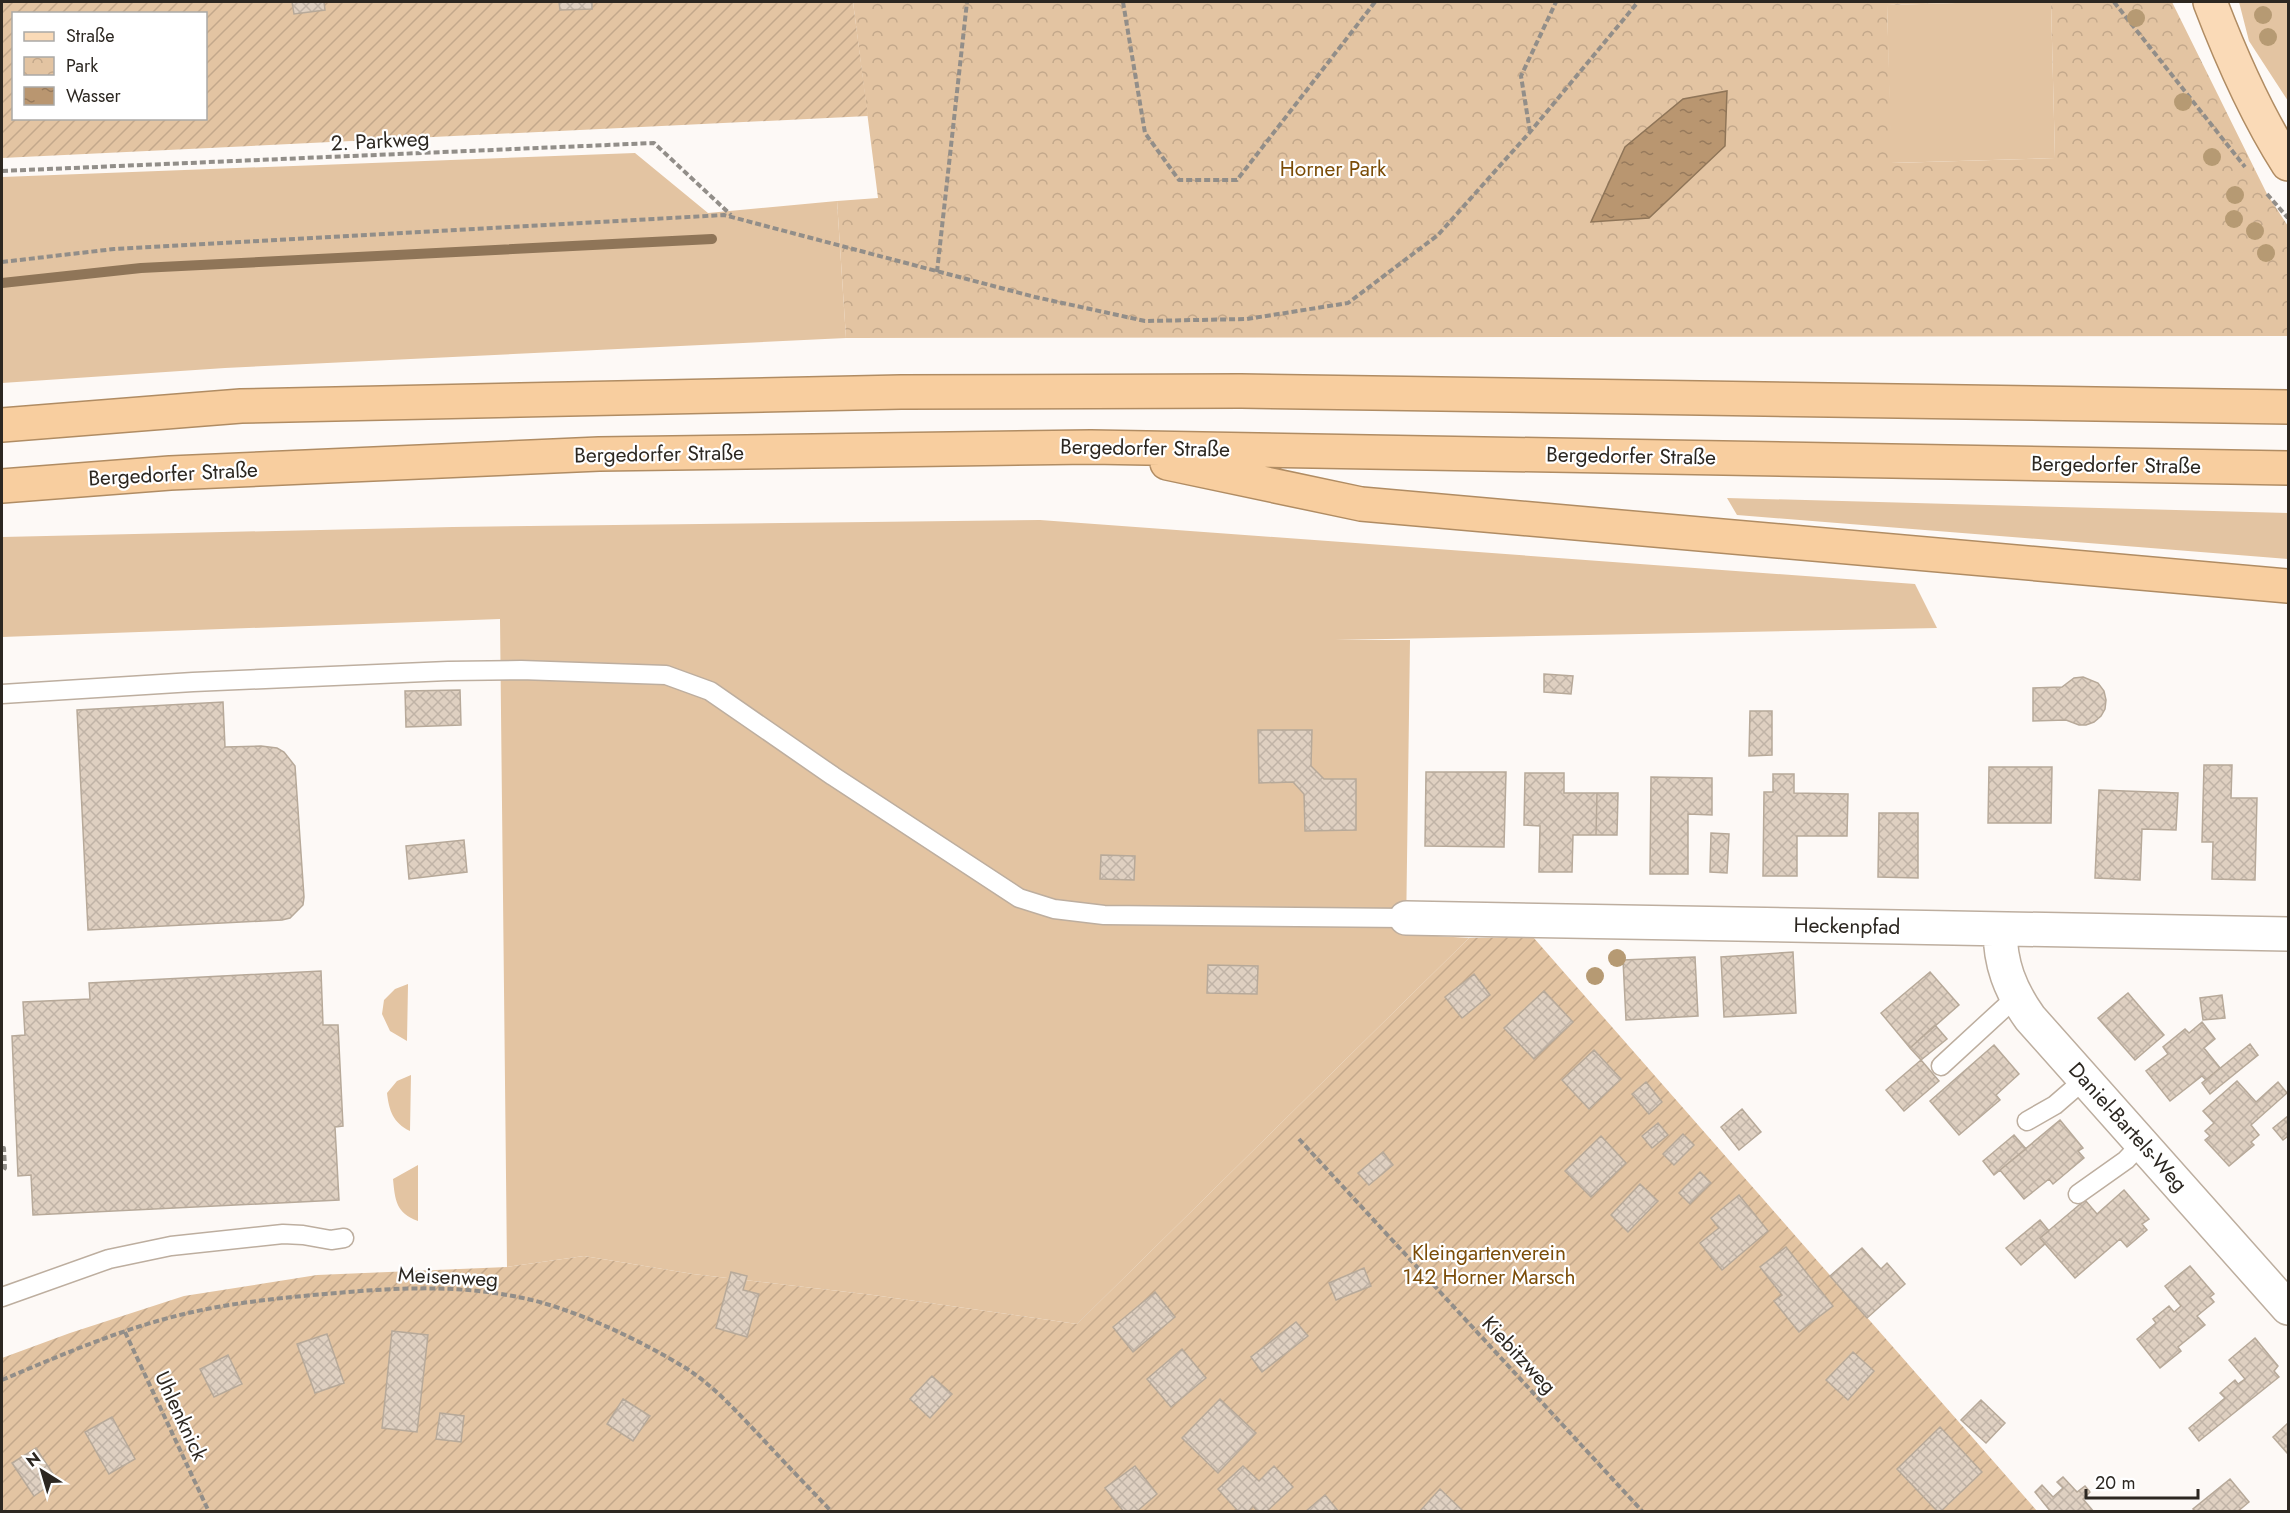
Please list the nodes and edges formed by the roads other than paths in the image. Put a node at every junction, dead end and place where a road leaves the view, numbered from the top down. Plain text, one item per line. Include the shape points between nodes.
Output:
1 (2210, 2) edge
2 (2289, 164) edge
3 (2289, 394) edge
4 (2234, 405) junction
5 (2289, 407) edge
6 (2, 425) edge
7 (1091, 447) junction
8 (2289, 468) edge
9 (2, 486) edge
10 (2233, 583) junction
11 (2289, 586) edge
12 (2289, 600) edge
13 (2, 694) edge
14 (1406, 918) joint
15 (2000, 929) junction
16 (2289, 934) edge
17 (2016, 998) junction
18 (1941, 1066) dead end
19 (2085, 1079) junction
20 (2026, 1121) dead end
21 (2142, 1143) junction
22 (2078, 1194) dead end
23 (344, 1238) dead end
24 (2, 1297) edge
25 (2289, 1308) edge

1 - 2 main road via 2248,89
3 - 4 highway
4 - 5 highway
4 - 6 highway via 1240,390 902,392 241,405
7 - 8 highway, Bergedorfer Straße
7 - 9 highway, Bergedorfer Straße via 599,454 170,473
7 - 10 highway via 1361,504
10 - 11 highway
10 - 12 highway
13 - 14 lane via 448,671 666,675 710,691 1019,898 1054,909 1104,915
14 - 15 street, Heckenpfad
15 - 16 street, Heckenpfad
15 - 17 street, Daniel-Bartels-Weg via 2002,961
17 - 18 lane
17 - 19 street, Daniel-Bartels-Weg
19 - 20 lane via 2055,1105
19 - 21 street, Daniel-Bartels-Weg
21 - 22 lane via 2126,1160
21 - 25 street, Daniel-Bartels-Weg
23 - 24 lane via 283,1234 171,1246 109,1258

